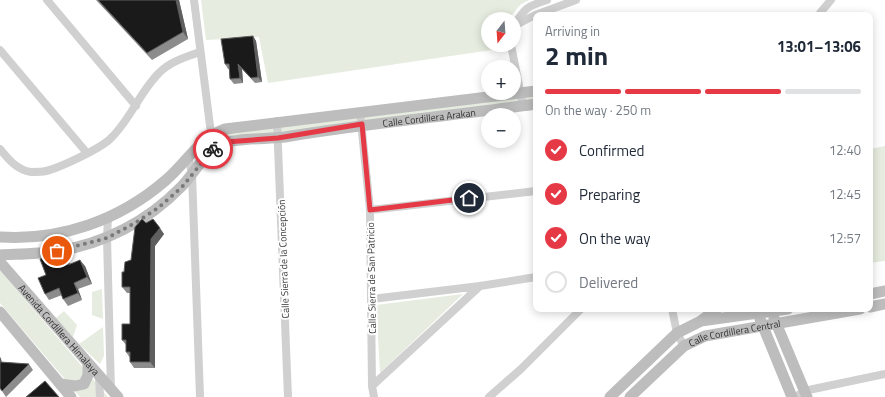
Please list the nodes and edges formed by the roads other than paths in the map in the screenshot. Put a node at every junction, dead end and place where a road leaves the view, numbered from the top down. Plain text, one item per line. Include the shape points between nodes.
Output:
1 (47, 0) edge
2 (194, 0) edge
3 (547, 0) edge
4 (576, 0) edge
5 (831, 0) edge
6 (543, 12) edge
7 (820, 12) edge
8 (521, 14) edge
9 (533, 16) edge
10 (521, 22) edge
11 (0, 50) edge
12 (200, 52) junction
13 (533, 91) edge
14 (521, 93) joint
15 (481, 98) edge
16 (533, 104) edge
17 (136, 106) junction
18 (523, 106) junction
19 (360, 112) junction
20 (277, 121) junction
21 (362, 124) junction
22 (212, 134) junction
23 (278, 138) junction
24 (0, 149) edge
25 (213, 149) junction
26 (87, 153) junction
27 (188, 156) junction
28 (192, 174) junction
29 (533, 191) edge
30 (370, 210) junction
31 (108, 218) junction
32 (0, 236) edge
33 (107, 238) junction
34 (0, 255) edge
35 (0, 262) edge
36 (533, 277) edge
37 (480, 286) junction
38 (885, 291) edge
39 (873, 293) edge
40 (372, 298) junction
41 (885, 304) edge
42 (873, 306) edge
43 (0, 312) edge
44 (578, 312) edge
45 (673, 312) edge
46 (713, 312) edge
47 (752, 312) edge
48 (758, 312) edge
49 (772, 312) edge
50 (843, 312) edge
51 (701, 321) junction
52 (775, 324) junction
53 (761, 326) junction
54 (677, 333) junction
55 (684, 346) junction
56 (88, 364) junction
57 (885, 374) edge
58 (100, 377) junction
59 (60, 384) junction
60 (372, 386) junction
61 (114, 395) edge
62 (802, 395) edge
63 (71, 397) edge
64 (100, 397) edge
65 (200, 397) edge
66 (288, 397) edge
67 (374, 397) edge
68 (489, 397) edge
69 (610, 397) edge
70 (630, 397) edge
71 (792, 397) edge

1 - 17 street
2 - 12 street
3 - 8 street via 527,7
4 - 6 street
5 - 7 street
9 - 10 street
11 - 26 street
12 - 17 street via 179,59 160,71
12 - 22 street
13 - 14 street, Calle Cordillera Arakan
14 - 18 street
15 - 19 street, Calle Cordillera Arakan
16 - 18 street, Calle Cordillera Arakan
17 - 26 street via 110,140
18 - 21 street, Calle Cordillera Arakan
19 - 20 street, Calle Cordillera Arakan
19 - 21 street, Calle Sierra de San Patricio
20 - 22 street, Calle Cordillera Arakan via 225,128
20 - 23 street, Calle Sierra de la Concepción
21 - 23 street, Calle Cordillera Arakan
21 - 30 street, Calle Sierra de San Patricio
22 - 25 street
22 - 27 street, Calle Cordillera Arakan
23 - 25 street, Calle Cordillera Arakan via 226,142
23 - 66 street, Calle Sierra de la Concepción
24 - 26 street via 13,164 30,172 46,172
25 - 28 street, Calle Cordillera Arakan
27 - 28 street
27 - 31 street, Calle Cordillera Arakan via 167,180 130,207
28 - 33 street, Calle Cordillera Arakan via 182,187 158,208
28 - 65 street
29 - 30 street
30 - 40 street, Calle Sierra de San Patricio
31 - 32 street, Calle Cordillera Arakan via 49,235 21,238
31 - 33 street
33 - 34 street, Calle Cordillera Arakan via 57,251
33 - 61 street
35 - 56 street, Avenida Cordillera Himalaya
36 - 37 street
37 - 40 street
37 - 60 street
38 - 39 street
40 - 60 street, Calle Sierra de San Patricio
41 - 42 street
43 - 59 street
44 - 68 street
45 - 54 street
46 - 51 street
47 - 51 street, Calle Cordillera Central
48 - 53 street
49 - 52 street
50 - 52 street, Calle Cordillera Central
51 - 54 street, Calle Cordillera Central
52 - 53 street, Calle Cordillera Central
52 - 62 street
53 - 55 street, Calle Cordillera Central via 705,336
53 - 71 street
54 - 55 street
54 - 69 street, Calle Cordillera Central
55 - 70 street, Calle Cordillera Central
56 - 58 street, Avenida Cordillera Himalaya
56 - 59 street via 88,375 84,384
57 - 62 street
58 - 61 street, Avenida Cordillera Himalaya
58 - 64 street
59 - 63 street
60 - 67 street, Calle Sierra de San Patricio

